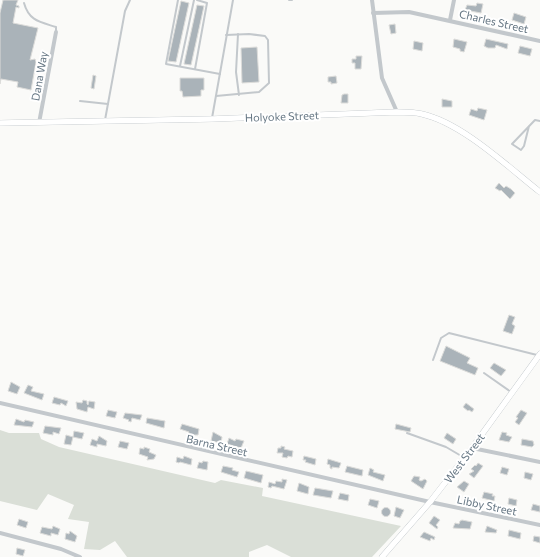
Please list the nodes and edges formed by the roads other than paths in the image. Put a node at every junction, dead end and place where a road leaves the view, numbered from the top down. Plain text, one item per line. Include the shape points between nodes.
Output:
1 (130, 0) edge
2 (178, 0) edge
3 (195, 0) edge
4 (233, 0) edge
5 (289, 0) edge
6 (292, 0) edge
7 (372, 0) edge
8 (454, 0) edge
9 (24, 3) dead end
10 (373, 13) junction
11 (450, 20) junction
12 (56, 32) joint
13 (238, 34) junction
14 (226, 35) junction
15 (540, 41) edge
16 (180, 66) junction
17 (195, 69) junction
18 (220, 74) junction
19 (239, 95) junction
20 (216, 96) junction
21 (80, 101) dead end
22 (108, 104) junction
23 (397, 112) junction
24 (212, 119) junction
25 (540, 121) edge
26 (104, 122) junction
27 (0, 123) edge
28 (39, 123) junction
29 (529, 126) junction
30 (540, 192) edge
31 (539, 355) edge
32 (433, 360) dead end
33 (484, 373) dead end
34 (512, 392) junction
35 (0, 403) edge
36 (407, 433) dead end
37 (472, 448) junction
38 (464, 458) junction
39 (540, 462) edge
40 (430, 502) junction
41 (540, 525) edge
42 (0, 533) edge
43 (76, 556) edge
44 (382, 557) edge

1 - 22 lane via 125,11
2 - 16 lane via 166,64
3 - 16 lane
3 - 17 lane via 207,3
4 - 14 lane
5 - 6 lane
7 - 10 street
8 - 11 street
9 - 12 lane via 28,14 37,21 56,27
10 - 11 street, Charles Street via 409,12
10 - 23 street via 382,78
11 - 15 street, Charles Street
12 - 28 street, Dana Way
13 - 14 lane
13 - 19 lane via 236,72
13 - 19 lane via 260,34 268,40 270,79 267,87 259,92
14 - 18 lane
16 - 17 lane
17 - 18 lane
18 - 20 lane
19 - 20 lane
20 - 24 lane
21 - 22 lane
22 - 26 lane
23 - 24 main road, Holyoke Street
23 - 30 main road, Holyoke Street via 421,113 447,123
24 - 26 main road, Holyoke Street
25 - 29 lane via 535,120
26 - 28 main road, Holyoke Street
27 - 28 main road, Holyoke Street
29 - 29 lane via 512,144 518,149 521,150 524,146
31 - 32 lane via 449,333 440,338
31 - 34 main road, West Street
33 - 34 lane
34 - 37 main road, West Street
35 - 40 street, Barna Street
36 - 38 lane via 446,447
37 - 38 main road, West Street
37 - 39 street
38 - 40 main road, West Street
40 - 41 street, Libby Street
40 - 44 main road, West Street
42 - 43 street

